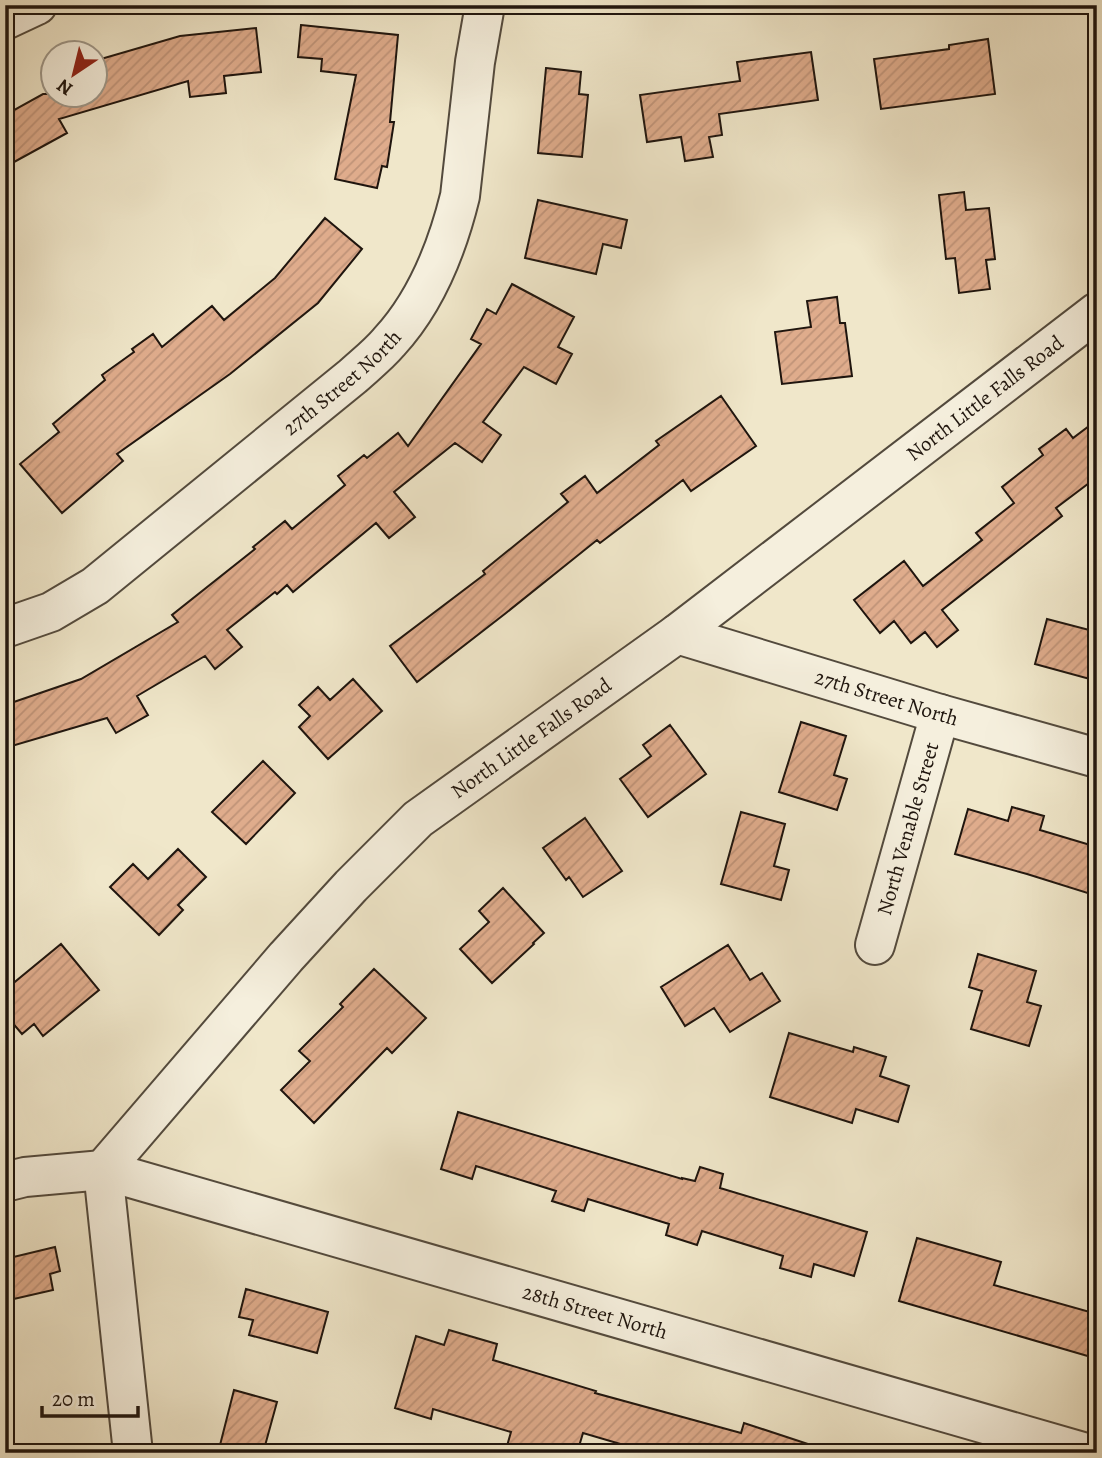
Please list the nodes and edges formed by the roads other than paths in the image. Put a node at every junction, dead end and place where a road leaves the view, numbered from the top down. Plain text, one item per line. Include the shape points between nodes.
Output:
1 (37, 5) edge
2 (485, 5) edge
3 (5, 20) edge
4 (1097, 312) edge
5 (5, 628) edge
6 (677, 634) junction
7 (940, 714) junction
8 (1097, 758) edge
9 (875, 945) dead end
10 (103, 1171) junction
11 (5, 1182) edge
12 (133, 1453) edge
13 (1086, 1453) edge

1 - 3 street
2 - 5 street, 27th Street North via 460,196 435,271 408,318 345,382 95,586 51,612
4 - 6 street, North Little Falls Road
6 - 7 street, 27th Street North
6 - 10 street, North Little Falls Road via 418,819 286,957
7 - 8 street, 27th Street North
7 - 9 street, North Venable Street
10 - 11 street
10 - 12 street
10 - 13 street, 28th Street North

